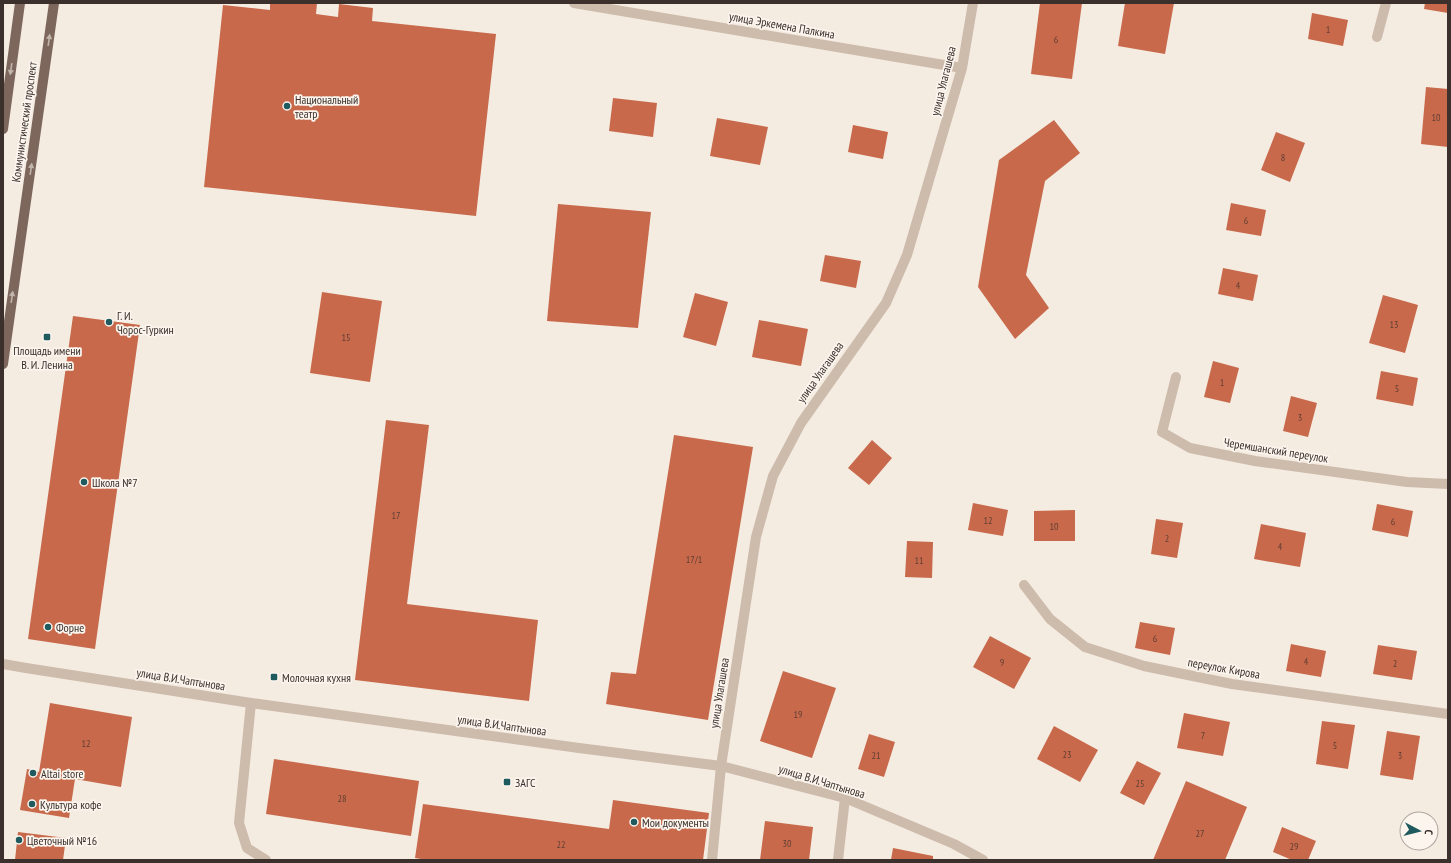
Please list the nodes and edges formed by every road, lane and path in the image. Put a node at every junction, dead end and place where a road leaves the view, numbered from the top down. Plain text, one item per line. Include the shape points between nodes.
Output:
1 (20, 3) edge
2 (54, 3) edge
3 (574, 3) edge
4 (973, 3) edge
5 (1386, 3) edge
6 (1377, 37) dead end
7 (962, 68) junction
8 (3, 129) edge
9 (3, 364) edge
10 (1176, 377) dead end
11 (1448, 484) edge
12 (1024, 585) dead end
13 (3, 664) edge
14 (251, 703) junction
15 (1448, 714) edge
16 (721, 766) junction
17 (845, 798) junction
18 (266, 860) edge
19 (712, 860) edge
20 (838, 860) edge
21 (983, 860) edge

1 -> 8 main road, Коммунистический проспект
9 -> 2 main road, Коммунистический проспект
3 - 7 street, улица Эркемена Палкина
4 - 7 street, улица Улагашева
5 - 6 street
7 - 16 street, улица Улагашева via 907,255 886,303 801,422 773,476 756,537
10 - 11 street, Черемшанский переулок via 1162,432 1190,448 1262,462 1407,482
12 - 15 street, переулок Кирова via 1050,619 1085,647 1144,666 1232,684
13 - 14 street, улица В.И.Чаптынова
14 - 16 street, улица В.И.Чаптынова
14 - 18 street via 239,823 247,848
16 - 17 street, улица В.И.Чаптынова
16 - 19 street, улица Улагашева
17 - 20 street
17 - 21 street, улица В.И.Чаптынова via 954,844

